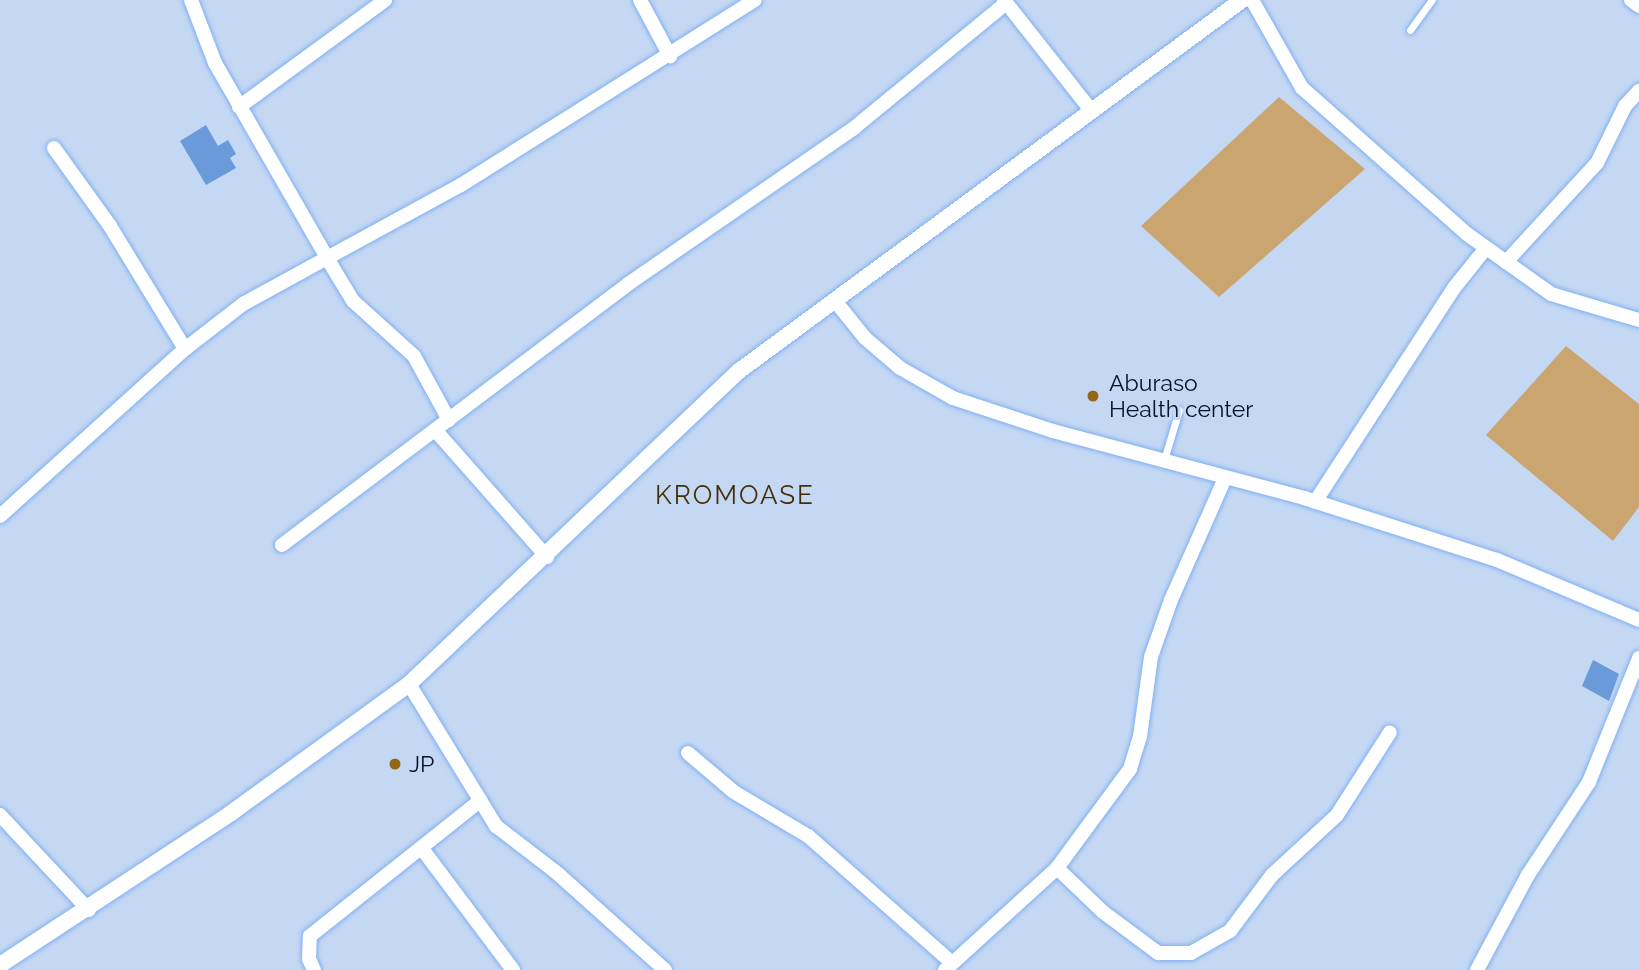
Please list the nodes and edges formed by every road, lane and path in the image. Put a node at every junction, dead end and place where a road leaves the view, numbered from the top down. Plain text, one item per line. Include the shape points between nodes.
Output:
1 (191, 0) edge
2 (385, 0) edge
3 (640, 0) edge
4 (755, 0) edge
5 (1242, 0) edge
6 (1252, 0) edge
7 (1432, 0) edge
8 (1631, 0) edge
9 (1005, 2) edge
10 (1639, 6) edge
11 (1410, 30) dead end
12 (670, 56) junction
13 (1639, 91) edge
14 (239, 107) junction
15 (1091, 110) junction
16 (54, 149) dead end
17 (1486, 248) junction
18 (327, 258) junction
19 (1506, 262) junction
20 (836, 302) junction
21 (1639, 320) edge
22 (186, 349) junction
23 (1179, 410) dead end
24 (449, 420) junction
25 (436, 431) junction
26 (1164, 460) junction
27 (1225, 478) junction
28 (1315, 502) junction
29 (0, 516) edge
30 (282, 545) dead end
31 (547, 557) junction
32 (1639, 620) edge
33 (1639, 658) edge
34 (409, 684) junction
35 (1390, 732) dead end
36 (688, 753) dead end
37 (481, 800) junction
38 (0, 815) edge
39 (423, 850) junction
40 (1057, 868) junction
41 (89, 910) junction
42 (1180, 963) edge
43 (0, 965) edge
44 (947, 965) edge
45 (314, 970) edge
46 (513, 970) edge
47 (665, 970) edge
48 (1477, 970) edge

1 - 14 street via 215,63
2 - 14 street
3 - 12 street
4 - 12 street
5 - 15 street
6 - 17 street via 1302,88
7 - 11 lane
8 - 10 street
9 - 15 street
9 - 24 street via 854,128 628,284
12 - 18 street via 461,185
13 - 19 street via 1625,106 1597,163
14 - 18 street
15 - 20 street
16 - 22 street via 110,226
17 - 19 street
17 - 28 street via 1454,288
18 - 22 street via 243,304
18 - 24 street via 353,301 414,356
19 - 21 street via 1551,294
20 - 26 street via 882,353 953,398 1018,421
20 - 31 street via 739,371
22 - 29 street
23 - 26 lane
24 - 25 street
25 - 30 street
25 - 31 street
26 - 27 street
27 - 28 street
27 - 40 street via 1151,657 1140,737 1130,769
28 - 32 street via 1497,560
31 - 34 street
33 - 48 street via 1589,782 1528,875
34 - 37 street
34 - 41 street
35 - 42 street via 1337,815 1272,874 1230,931
36 - 44 street via 734,792 808,836
37 - 39 street
37 - 47 street via 496,826 557,873
38 - 41 street
39 - 45 street via 310,936 309,959
39 - 46 street
40 - 42 street via 1136,937
40 - 44 street
41 - 43 street

